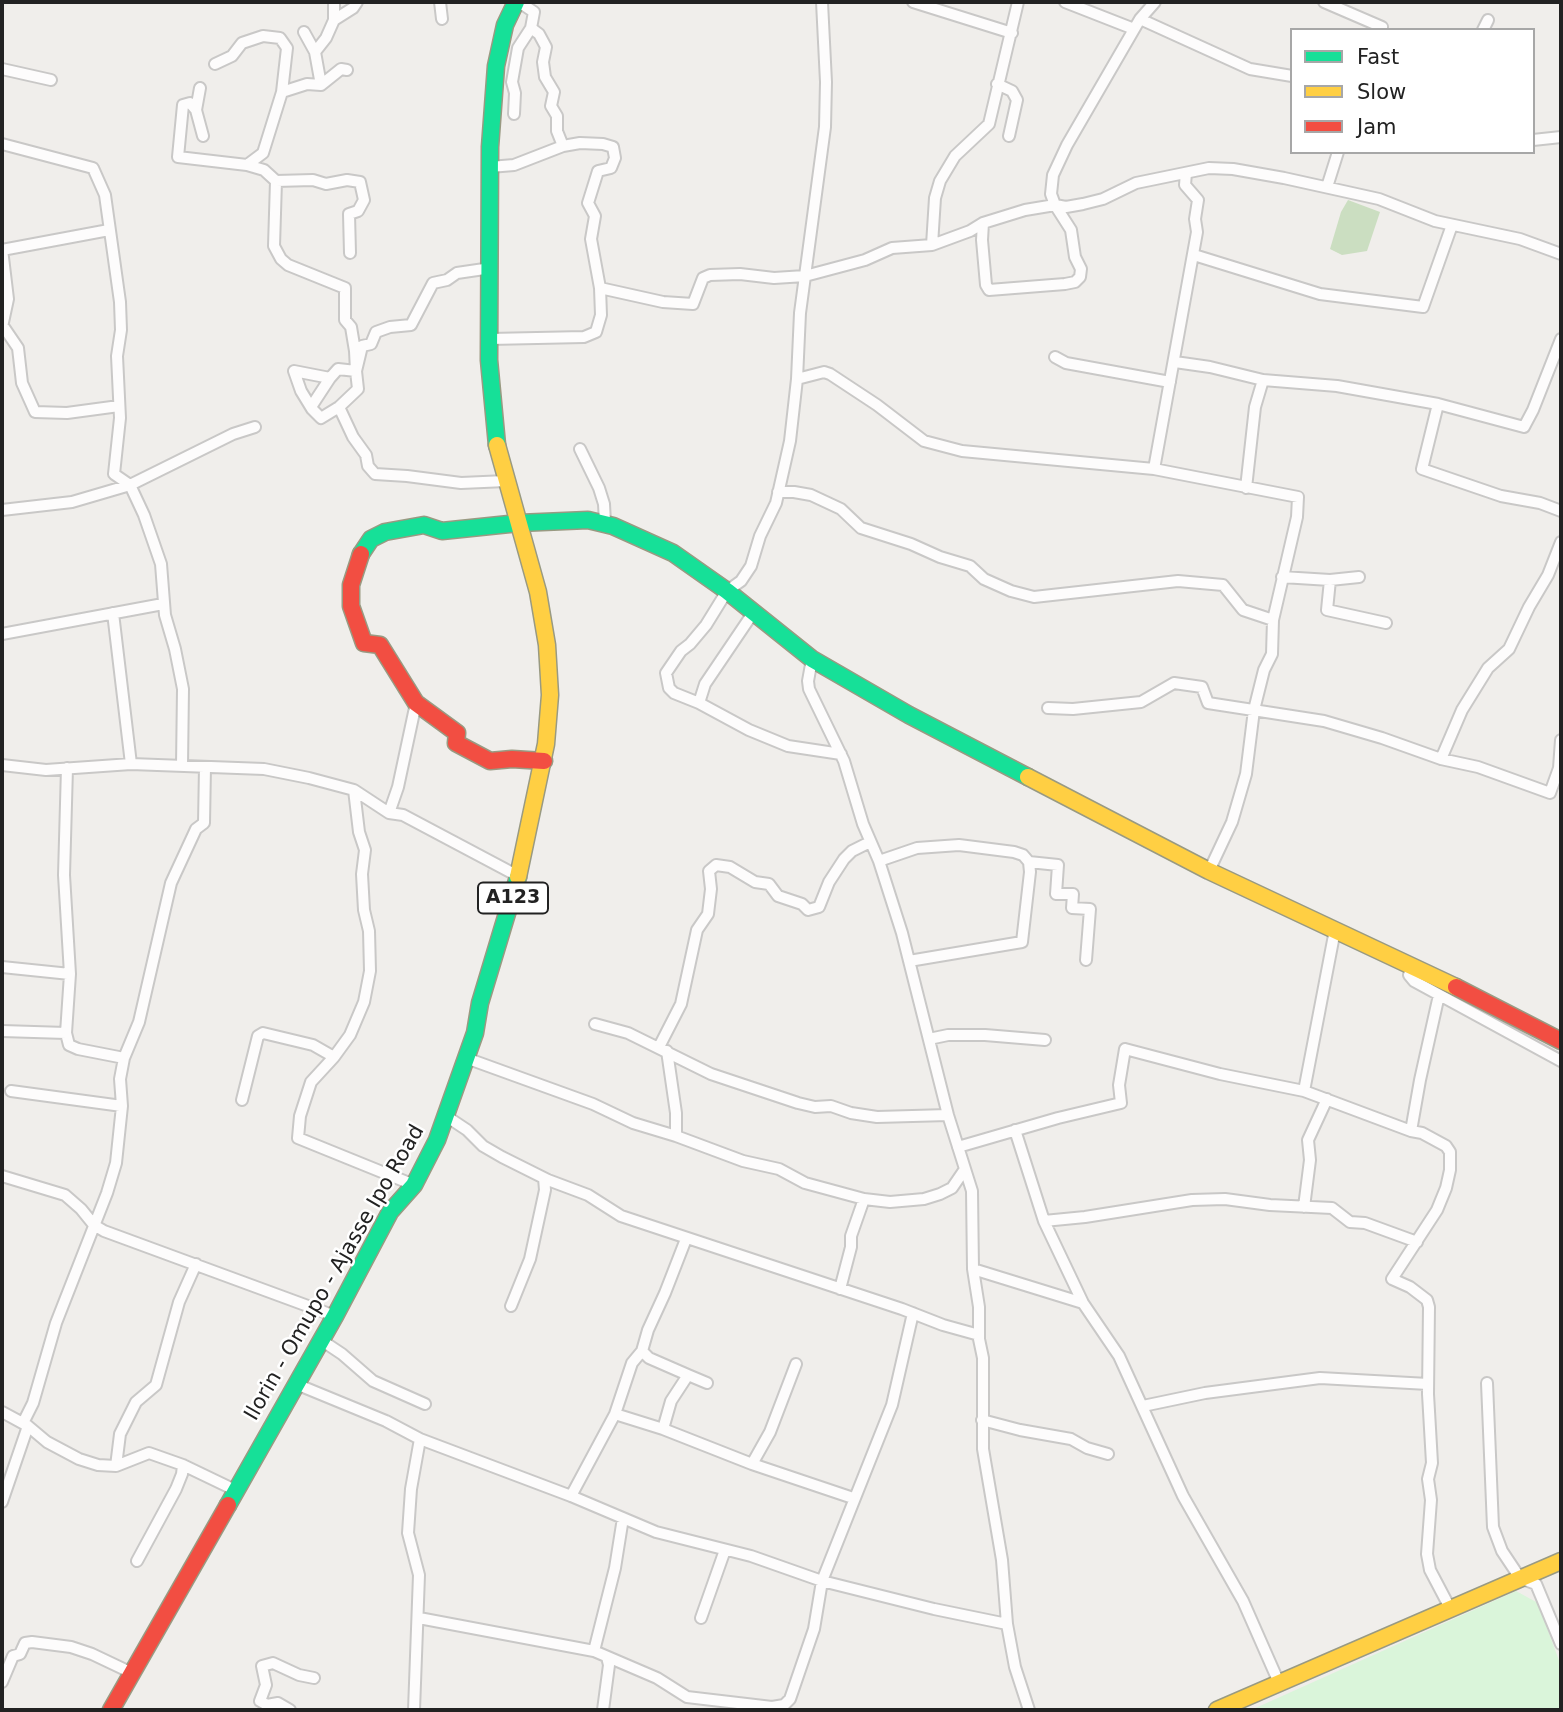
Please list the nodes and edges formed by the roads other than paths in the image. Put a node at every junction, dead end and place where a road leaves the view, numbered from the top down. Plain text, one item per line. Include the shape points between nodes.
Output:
1 (334, 2) edge
2 (357, 2) edge
3 (440, 2) edge
4 (517, 2) edge
5 (822, 2) edge
6 (913, 2) edge
7 (1017, 2) edge
8 (1065, 2) edge
9 (1154, 2) edge
10 (1324, 2) edge
11 (442, 19) dead end
12 (334, 20) junction
13 (1137, 24) junction
14 (531, 28) junction
15 (1382, 28) edge
16 (304, 32) dead end
17 (1012, 33) junction
18 (315, 52) junction
19 (215, 64) dead end
20 (2, 69) edge
21 (347, 70) dead end
22 (1290, 76) edge
23 (51, 80) dead end
24 (997, 84) junction
25 (321, 85) junction
26 (200, 88) dead end
27 (282, 92) junction
28 (196, 110) junction
29 (514, 114) dead end
30 (204, 136) dead end
31 (1009, 136) dead end
32 (1561, 137) edge
33 (1535, 140) edge
34 (2, 144) edge
35 (563, 146) junction
36 (1337, 154) edge
37 (247, 165) junction
38 (491, 167) junction
39 (1186, 173) junction
40 (276, 181) junction
41 (1327, 187) junction
42 (1055, 205) junction
43 (983, 223) junction
44 (1452, 225) junction
45 (109, 230) junction
46 (932, 245) junction
47 (2, 250) edge
48 (350, 253) dead end
49 (1561, 254) edge
50 (1194, 255) junction
51 (491, 268) junction
52 (805, 276) junction
53 (600, 288) junction
54 (3, 327) edge
55 (490, 339) junction
56 (1561, 339) edge
57 (1055, 357) dead end
58 (1175, 362) junction
59 (356, 371) junction
60 (330, 378) junction
61 (797, 379) junction
62 (1263, 380) junction
63 (1170, 382) junction
64 (1438, 404) junction
65 (119, 406) junction
66 (311, 407) junction
67 (339, 407) junction
68 (255, 427) dead end
69 (580, 449) dead end
70 (1154, 470) junction
71 (506, 481) junction
72 (130, 485) junction
73 (1246, 488) junction
74 (778, 492) junction
75 (2, 510) edge
76 (1561, 511) edge
77 (519, 523) junction
78 (605, 523) junction
79 (1561, 542) edge
80 (1282, 577) junction
81 (1359, 577) dead end
82 (1330, 580) junction
83 (727, 592) junction
84 (163, 604) junction
85 (113, 613) junction
86 (753, 613) junction
87 (1273, 620) junction
88 (1386, 623) dead end
89 (2, 634) edge
90 (812, 659) junction
91 (416, 703) junction
92 (699, 703) junction
93 (1048, 708) dead end
94 (1254, 710) junction
95 (1561, 740) edge
96 (841, 754) junction
97 (1441, 760) junction
98 (544, 761) junction
99 (131, 764) junction
100 (2, 765) edge
101 (182, 765) junction
102 (205, 767) junction
103 (67, 768) junction
104 (354, 790) junction
105 (388, 813) junction
106 (870, 842) junction
107 (878, 861) junction
108 (1029, 862) junction
109 (1209, 871) junction
110 (518, 876) junction
111 (1335, 930) junction
112 (1086, 960) dead end
113 (909, 961) junction
114 (1412, 965) junction
115 (2, 967) edge
116 (70, 974) junction
117 (1439, 995) junction
118 (595, 1024) dead end
119 (2, 1031) edge
120 (66, 1033) junction
121 (929, 1040) junction
122 (1045, 1040) dead end
123 (1561, 1041) edge
124 (663, 1049) junction
125 (334, 1057) junction
126 (124, 1058) junction
127 (466, 1058) junction
128 (1561, 1062) edge
129 (11, 1091) dead end
130 (1304, 1091) junction
131 (242, 1100) dead end
132 (1327, 1100) junction
133 (122, 1106) junction
134 (948, 1115) junction
135 (446, 1116) junction
136 (1015, 1130) junction
137 (1411, 1131) junction
138 (676, 1136) junction
139 (958, 1147) junction
140 (965, 1169) junction
141 (2, 1176) edge
142 (544, 1178) junction
143 (414, 1185) junction
144 (864, 1199) junction
145 (1304, 1207) junction
146 (1044, 1221) junction
147 (94, 1224) junction
148 (686, 1239) junction
149 (1417, 1242) junction
150 (196, 1264) junction
151 (973, 1269) junction
152 (840, 1289) junction
153 (1083, 1303) junction
154 (512, 1306) dead end
155 (913, 1313) junction
156 (335, 1316) junction
157 (979, 1335) junction
158 (321, 1340) junction
159 (642, 1351) junction
160 (796, 1364) dead end
161 (688, 1375) junction
162 (707, 1382) dead end
163 (1487, 1383) dead end
164 (296, 1384) junction
165 (1428, 1384) junction
166 (425, 1404) dead end
167 (1143, 1406) junction
168 (2, 1412) edge
169 (615, 1414) junction
170 (982, 1420) junction
171 (25, 1424) junction
172 (663, 1429) junction
173 (420, 1438) junction
174 (1108, 1454) dead end
175 (752, 1464) junction
176 (183, 1465) junction
177 (116, 1466) junction
178 (235, 1490) junction
179 (571, 1496) junction
180 (853, 1498) junction
181 (2, 1502) edge
182 (623, 1518) junction
183 (725, 1550) junction
184 (1561, 1560) edge
185 (137, 1561) dead end
186 (1520, 1578) junction
187 (822, 1581) junction
188 (1450, 1608) junction
189 (419, 1618) junction
190 (701, 1618) dead end
191 (1007, 1624) junction
192 (1561, 1644) edge
193 (594, 1651) junction
194 (607, 1657) junction
195 (132, 1673) junction
196 (314, 1678) dead end
197 (2, 1682) edge
198 (1280, 1685) junction
199 (111, 1710) edge
200 (290, 1710) edge
201 (414, 1710) edge
202 (603, 1710) edge
203 (1029, 1710) edge
204 (1217, 1710) edge

1 - 12 street
2 - 12 street
3 - 11 street
4 - 14 street via 534,12
4 - 38 main road, Ilorin - Omupo - Ajasse Ipo Road / A123 via 505,26 496,66
5 - 52 street via 825,127
6 - 17 street
7 - 17 street
8 - 13 street
9 - 13 street
10 - 15 street
12 - 18 street
13 - 22 street via 1250,69
13 - 42 street via 1055,168 1051,194
14 - 29 street via 518,48 512,82
14 - 35 street via 546,47 545,77 554,92 551,106
16 - 18 street
17 - 24 street
18 - 25 street
19 - 27 street via 242,43 263,36 279,38 287,48
20 - 23 street
21 - 25 street via 341,69
24 - 31 street via 1017,100
24 - 46 street via 989,124 955,156 940,181 934,198
25 - 27 street
26 - 28 street
27 - 37 street via 263,153
28 - 30 street
28 - 37 street via 190,103 183,105 178,157
32 - 33 street
34 - 45 street via 93,168 105,195
35 - 38 street via 514,165
35 - 53 street via 613,147 611,168 598,171 588,202 595,216 591,239
36 - 41 street
37 - 40 street via 264,170
38 - 51 main road, Ilorin - Omupo - Ajasse Ipo Road / A123
39 - 41 street via 1234,169
39 - 42 street via 1136,183 1083,204
39 - 50 street via 1185,185 1198,200
40 - 48 street via 360,182 364,200 358,211 349,214
40 - 59 street via 276,251 288,265 345,288 345,320 351,327
41 - 44 street via 1379,199
42 - 43 street
42 - 43 street via 1072,230 1082,269 1075,282 989,290
43 - 46 street
44 - 49 street via 1520,239
44 - 50 street via 1423,307 1320,294
45 - 47 street
45 - 65 street via 120,302
46 - 52 street via 892,247 865,260
47 - 54 street via 8,299
50 - 58 street
51 - 55 main road, Ilorin - Omupo - Ajasse Ipo Road / A123
51 - 59 street via 457,273 447,281 433,283 411,325 376,332 371,344 362,346
52 - 53 street via 715,274 703,278 693,304
52 - 61 street
53 - 55 street via 596,332 584,337
54 - 65 street via 18,348 22,383 35,412
55 - 71 main road, Ilorin - Omupo - Ajasse Ipo Road / A123 via 494,420
56 - 64 street via 1524,427
57 - 63 street via 1066,363
58 - 62 street
58 - 63 street
59 - 60 street via 338,369
59 - 67 street via 358,389
60 - 66 street
60 - 66 street via 294,371
61 - 70 street via 830,374 924,441 962,451
61 - 74 street
62 - 64 street via 1337,386
62 - 73 street via 1255,407
63 - 70 street
64 - 76 street via 1422,468
65 - 72 street via 114,474
66 - 67 street via 321,418
67 - 71 street via 375,474 461,483
68 - 72 street
69 - 78 street via 599,488
70 - 73 street
71 - 77 main road, Ilorin - Omupo - Ajasse Ipo Road / A123
72 - 75 street via 72,502
72 - 84 street via 161,564
73 - 80 street via 1299,499
74 - 83 street via 751,566
74 - 87 street via 811,495 841,509 862,528 970,566 984,579 1034,597 1178,581 1223,585 1243,610
77 - 78 main road
77 - 91 main road via 442,531 424,525 385,532 371,539 361,553 351,585 354,621 363,643 380,645 387,653
77 - 98 main road, Ilorin - Omupo - Ajasse Ipo Road / A123 via 547,645 550,695
78 - 83 main road via 673,553
79 - 97 street via 1509,649 1488,668 1462,710
80 - 82 street
80 - 87 street
81 - 82 street
82 - 88 street via 1327,610
83 - 86 main road
83 - 92 street via 666,673 674,692
84 - 85 street
84 - 101 street via 183,689
85 - 89 street
85 - 99 street
86 - 90 main road
86 - 92 street via 705,684
87 - 94 street via 1272,654
90 - 96 street via 809,689
90 - 109 main road via 909,715
91 - 98 main road via 457,733 456,743 490,761
91 - 105 street
92 - 96 street via 788,746
93 - 94 street via 1141,702 1174,683 1202,687 1208,702
94 - 97 street via 1324,721
94 - 109 street via 1246,774
95 - 97 street via 1559,768 1550,793 1478,767
96 - 106 street
98 - 110 main road, Ilorin - Omupo - Ajasse Ipo Road / A123
99 - 101 street
99 - 103 street
100 - 103 street
101 - 102 street
102 - 104 street via 264,769
102 - 126 street via 204,822 195,829 171,883 139,1023
103 - 116 street via 64,875
104 - 105 street
104 - 125 street via 365,850 362,874 370,971 359,1015
105 - 110 street via 403,815
106 - 107 street
106 - 124 street via 844,859 819,906 808,910 778,896 769,884 755,882 730,867 716,865 709,871 708,914 697,930 681,1004
107 - 108 street via 917,848 960,845 1014,852
107 - 113 street
108 - 112 street via 1058,865 1055,894 1073,894 1072,908 1090,909
108 - 113 street via 1022,942
109 - 111 main road
110 - 127 main road, Ilorin - Omupo - Ajasse Ipo Road / A123
111 - 114 main road
111 - 130 street
113 - 121 street
114 - 117 street via 1409,975 1414,981
114 - 123 main road
115 - 116 street
116 - 120 street
117 - 128 street
117 - 137 street
118 - 124 street
119 - 120 street
120 - 126 street via 69,1045 78,1049
121 - 122 street via 985,1035
121 - 134 street
124 - 134 street via 711,1074 815,1107 877,1116
124 - 138 street
125 - 131 street via 313,1045 266,1032 258,1035
125 - 143 street via 311,1082 298,1138
126 - 133 street
127 - 135 main road, Ilorin - Omupo - Ajasse Ipo Road / A123
127 - 138 street via 593,1104 633,1124
129 - 133 street
130 - 132 street
130 - 136 street via 1125,1049 1121,1103
132 - 137 street
132 - 145 street via 1308,1140
133 - 147 street via 116,1163
134 - 139 street
135 - 142 street via 482,1146
135 - 143 main road, Ilorin - Omupo - Ajasse Ipo Road / A123
136 - 139 street
136 - 146 street
137 - 149 street via 1442,1143 1450,1152 1446,1188
138 - 144 street
139 - 140 street
140 - 144 street via 952,1188 940,1194 890,1202
140 - 151 street via 972,1191
141 - 147 street via 65,1195
142 - 148 street via 588,1195 621,1216
142 - 154 street via 530,1259
143 - 156 main road, Ilorin - Omupo - Ajasse Ipo Road / A123 via 390,1212
144 - 152 street
145 - 146 street via 1213,1198
145 - 149 street via 1332,1208 1350,1222
146 - 153 street
147 - 150 street
147 - 171 street via 56,1323
148 - 152 street
148 - 159 street
149 - 165 street via 1392,1279 1427,1300
150 - 156 street
150 - 177 street via 179,1302 156,1385 136,1402 120,1434
151 - 153 street
151 - 157 street
152 - 155 street
153 - 167 street via 1119,1356
155 - 157 street
155 - 180 street via 892,1405
156 - 158 main road, Ilorin - Omupo - Ajasse Ipo Road / A123
157 - 170 street
158 - 164 main road, Ilorin - Omupo - Ajasse Ipo Road / A123
158 - 166 street via 373,1381
159 - 161 street
159 - 169 street via 632,1363
160 - 175 street via 770,1432
161 - 162 street
161 - 172 street via 671,1401
163 - 186 street via 1493,1527
164 - 173 street
164 - 178 main road, Ilorin - Omupo - Ajasse Ipo Road / A123
165 - 167 street via 1320,1378
165 - 188 street via 1432,1463 1427,1554 1430,1570
167 - 198 street via 1183,1496 1243,1601
168 - 171 street
169 - 172 street
169 - 179 street
170 - 174 street via 1071,1439
170 - 191 street
171 - 177 street via 79,1459
171 - 181 street
172 - 175 street
173 - 179 street
173 - 189 street via 408,1533 419,1575
175 - 180 street
176 - 177 street via 149,1453
176 - 178 street
176 - 185 street via 176,1489
178 - 195 main road, Ilorin - Omupo - Ajasse Ipo Road / A123
179 - 182 street
180 - 187 street
182 - 183 street
182 - 193 street
183 - 187 street
183 - 190 street
184 - 186 main road
186 - 188 main road
186 - 192 street via 1536,1584
187 - 191 street
187 - 194 street via 811,1639 790,1699 779,1708 687,1698 656,1678
188 - 198 main road
189 - 193 street
189 - 201 street
191 - 203 street
193 - 194 street
194 - 202 street
195 - 197 street via 71,1647 32,1642 13,1656
195 - 199 main road, Ilorin - Omupo - Ajasse Ipo Road / A123
196 - 200 street via 274,1663 262,1666 266,1685 260,1700
198 - 204 main road

